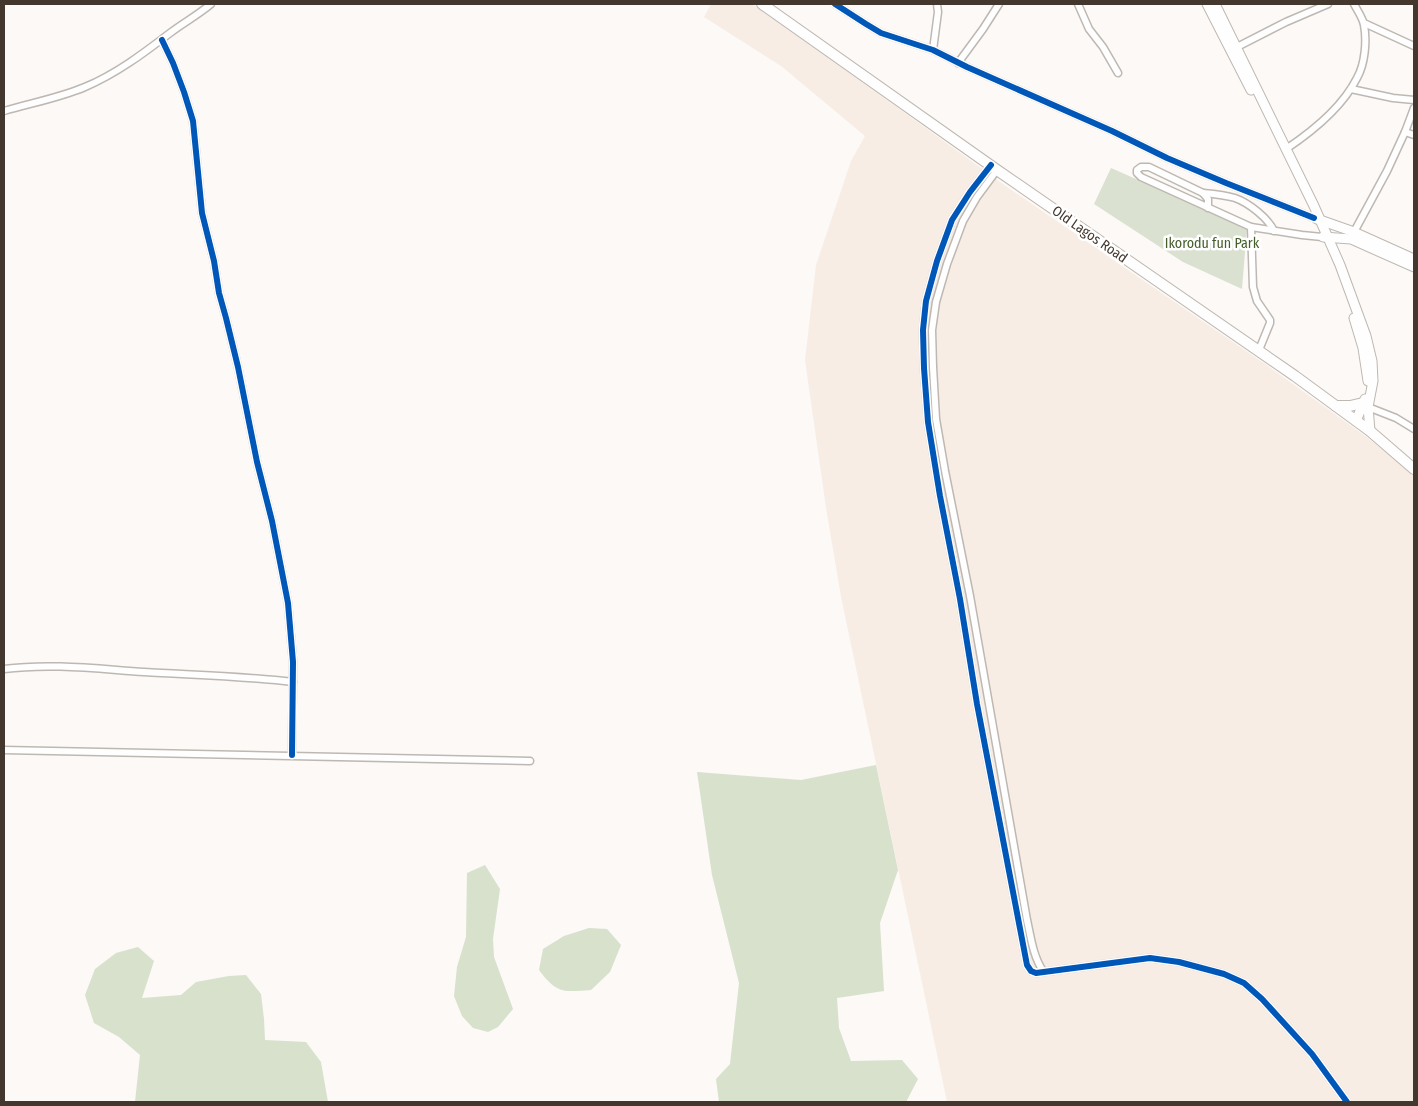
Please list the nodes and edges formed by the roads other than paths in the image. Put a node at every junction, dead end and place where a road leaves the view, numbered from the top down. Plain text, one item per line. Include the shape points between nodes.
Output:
1 (211, 4) edge
2 (762, 4) edge
3 (835, 4) edge
4 (848, 4) edge
5 (937, 4) edge
6 (999, 4) edge
7 (1078, 4) edge
8 (1207, 4) edge
9 (1215, 4) edge
10 (1328, 4) edge
11 (1354, 4) edge
12 (850, 14) junction
13 (1364, 23) junction
14 (162, 40) junction
15 (1414, 46) edge
16 (1237, 48) junction
17 (933, 50) junction
18 (958, 63) junction
19 (1118, 73) dead end
20 (1351, 89) junction
21 (1414, 100) edge
22 (1414, 108) edge
23 (4, 111) edge
24 (1405, 132) junction
25 (1414, 135) edge
26 (1286, 149) junction
27 (994, 167) junction
28 (1203, 192) junction
29 (1208, 208) junction
30 (1317, 219) junction
31 (1251, 227) junction
32 (1274, 231) junction
33 (1354, 232) junction
34 (1325, 237) junction
35 (1414, 259) edge
36 (1414, 267) edge
37 (1259, 350) junction
38 (1366, 405) junction
39 (1336, 406) junction
40 (1356, 420) junction
41 (1414, 429) edge
42 (1370, 431) junction
43 (1414, 468) edge
44 (4, 670) edge
45 (293, 682) junction
46 (4, 750) edge
47 (292, 755) junction
48 (530, 761) dead end
49 (1043, 971) junction
50 (1347, 1102) edge

1 - 14 street
2 - 27 main road, Old Lagos Road
3 - 12 street
4 - 12 street
5 - 17 street
6 - 18 street
7 - 19 street via 1089,28
8 - 30 main road
9 - 16 main road
10 - 16 street
11 - 13 street
12 - 17 street via 881,33
13 - 15 street
13 - 20 street via 1362,66
14 - 23 street via 85,87 57,98
14 - 45 street via 193,121 202,213 288,603
16 - 26 main road
17 - 18 street
18 - 30 street via 1188,167
20 - 21 street
20 - 26 street via 1322,122
22 - 24 street
24 - 25 street
24 - 33 street
26 - 30 main road
27 - 37 main road, Old Lagos Road
27 - 49 street via 963,221 936,302 932,330 936,419 1029,928 1037,963
27 - 49 street via 970,192 952,220 926,300 924,368 928,422 940,496 1027,965 1036,973
28 - 29 street via 1208,199
28 - 29 street via 1149,167 1137,170 1141,178
28 - 32 street via 1242,202 1266,218
29 - 31 street
30 - 33 main road
30 - 34 main road
31 - 32 street
31 - 37 street via 1252,287 1270,320
32 - 34 street
33 - 35 main road
34 - 36 main road via 1351,239
34 - 38 main road via 1363,348 1368,379
37 - 39 main road, Old Lagos Road
38 - 39 main road
38 - 40 main road
38 - 41 street
38 - 42 main road
39 - 40 main road, Old Lagos Road
40 - 42 main road, Old Lagos Road
42 - 43 main road, Old Lagos Road
44 - 45 street via 56,666
45 - 47 street
46 - 47 street
47 - 48 street
49 - 50 street via 1150,958 1224,974 1244,984 1262,999 1312,1054

